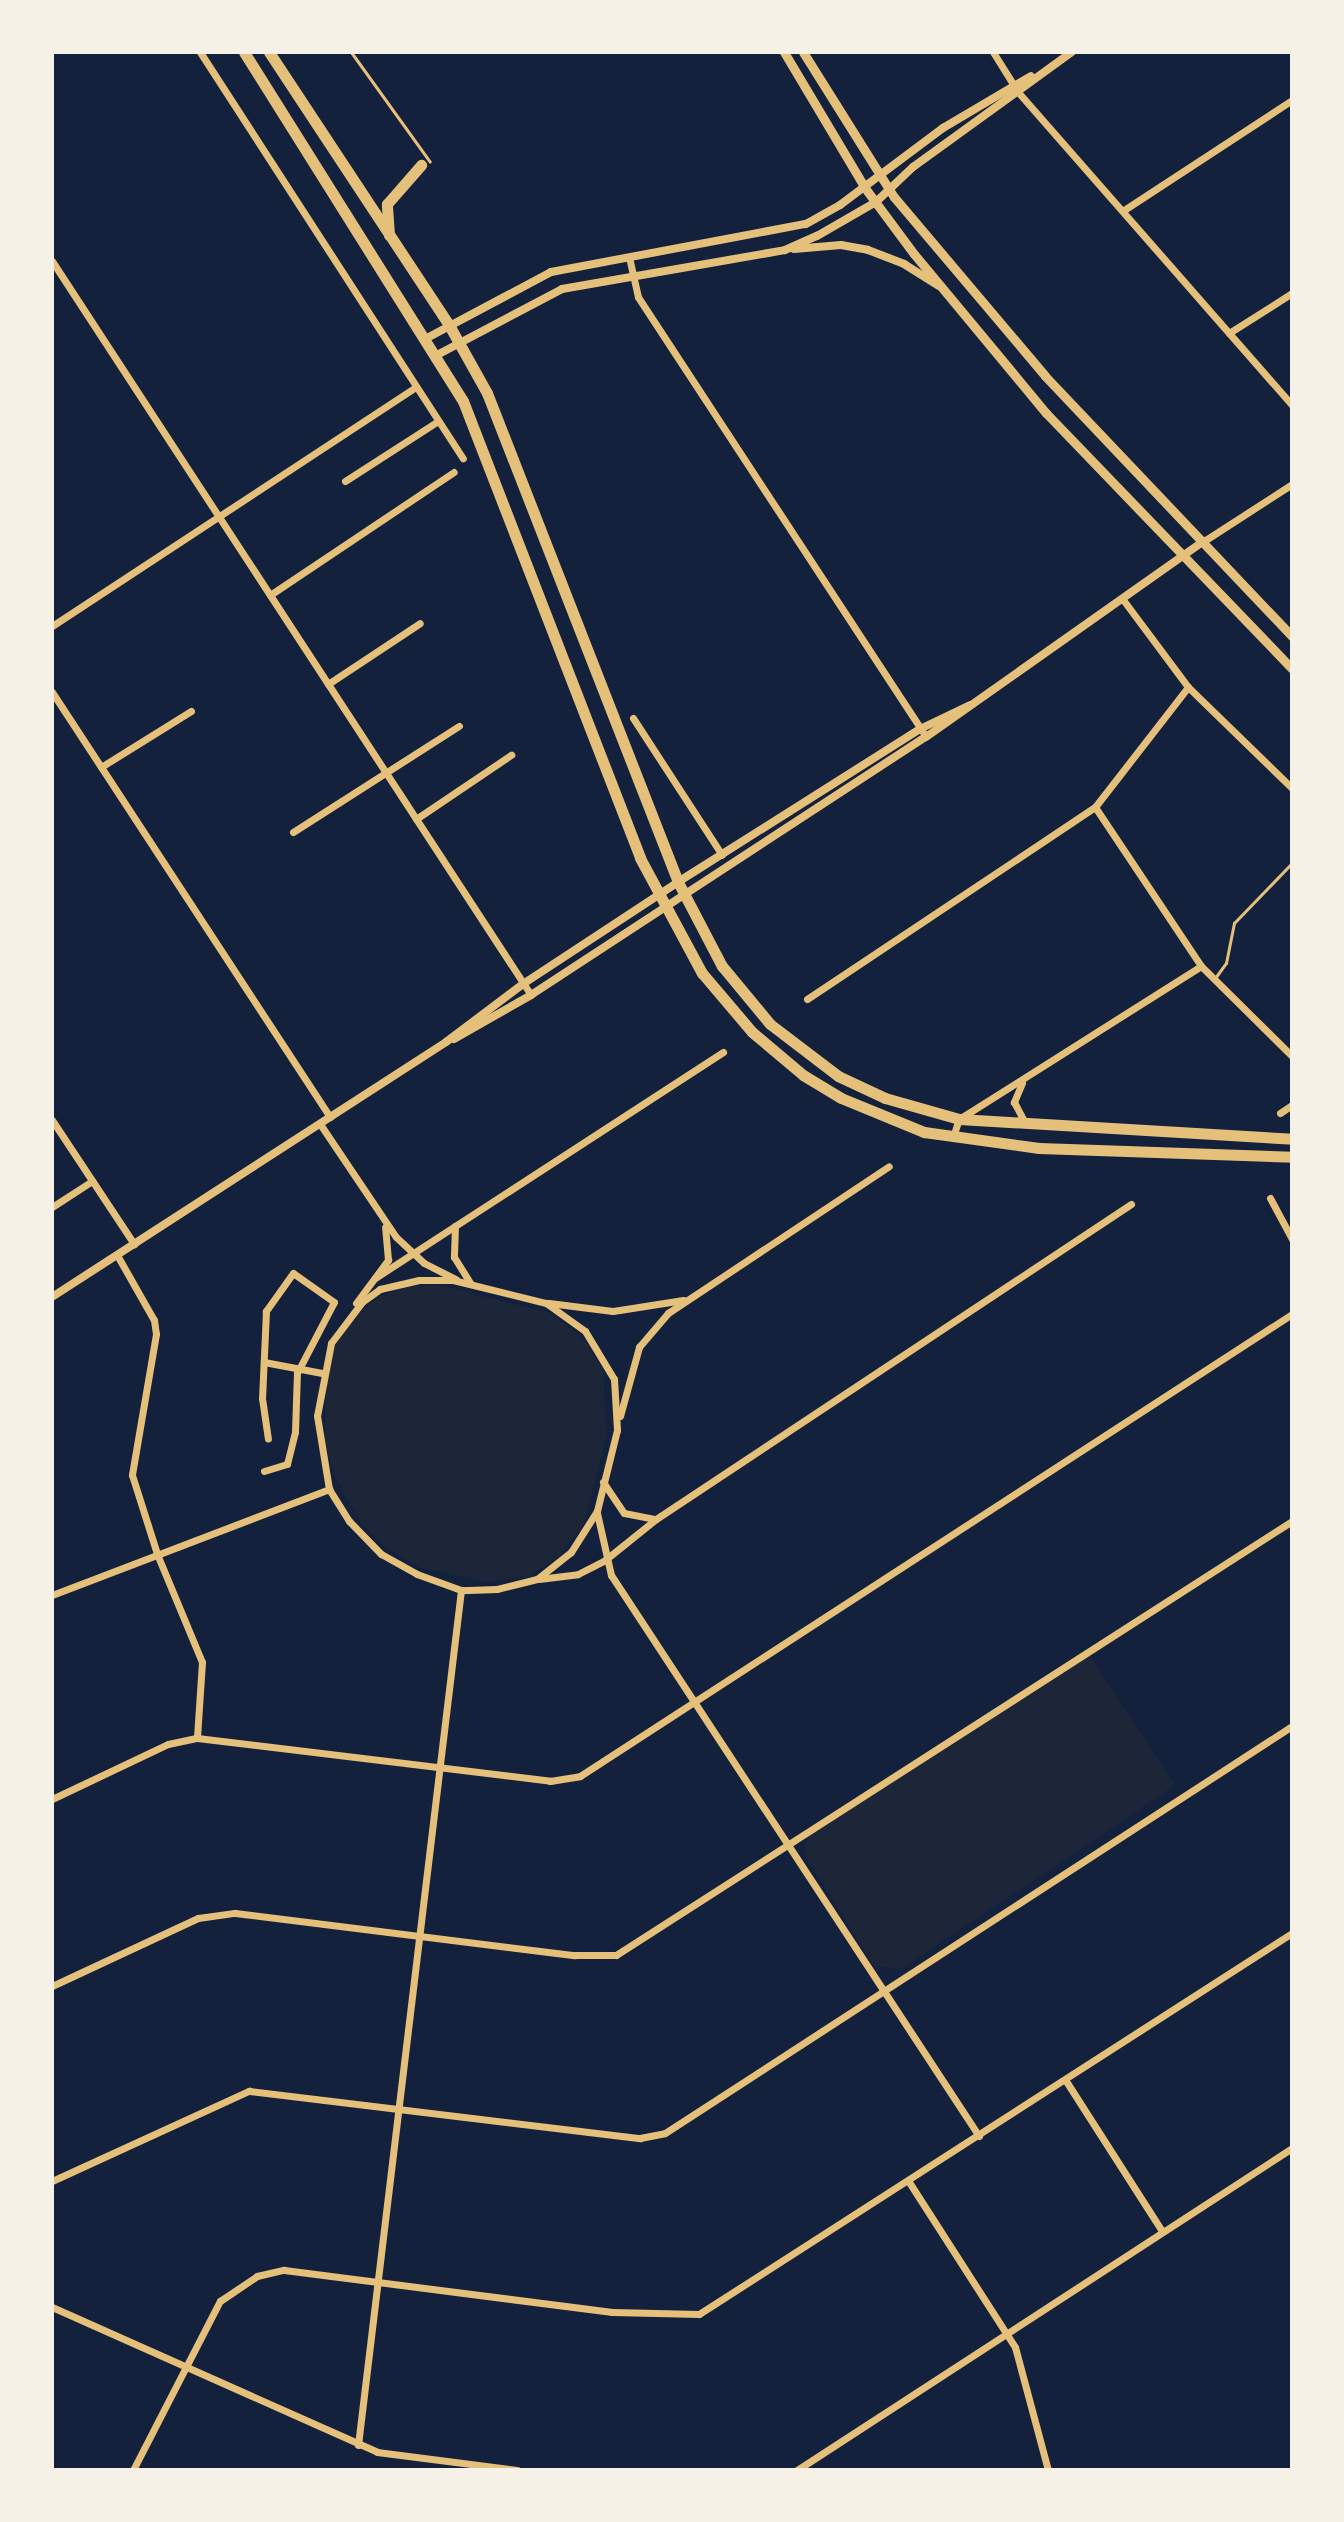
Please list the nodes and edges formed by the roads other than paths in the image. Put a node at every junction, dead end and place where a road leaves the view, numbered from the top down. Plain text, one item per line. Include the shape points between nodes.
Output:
1 (200, 52) edge
2 (244, 52) edge
3 (269, 52) edge
4 (351, 52) edge
5 (784, 52) edge
6 (803, 52) edge
7 (993, 52) edge
8 (1072, 52) edge
9 (1015, 88) junction
10 (1292, 100) edge
11 (425, 163) joint
12 (878, 178) junction
13 (865, 188) junction
14 (889, 192) junction
15 (876, 202) junction
16 (1124, 210) junction
17 (389, 237) junction
18 (785, 250) junction
19 (629, 257) junction
20 (52, 261) edge
21 (631, 278) junction
22 (946, 290) junction
23 (1292, 293) edge
24 (449, 325) junction
25 (1229, 333) junction
26 (427, 338) junction
27 (459, 343) junction
28 (437, 355) junction
29 (416, 387) junction
30 (1292, 405) edge
31 (438, 421) junction
32 (463, 458) dead end
33 (454, 472) dead end
34 (345, 481) dead end
35 (1292, 484) edge
36 (218, 516) junction
37 (1204, 541) junction
38 (1186, 556) junction
39 (270, 595) junction
40 (1124, 601) junction
41 (420, 623) dead end
42 (52, 626) edge
43 (1292, 636) edge
44 (1292, 669) edge
45 (328, 684) junction
46 (1188, 687) junction
47 (52, 692) edge
48 (970, 705) junction
49 (191, 711) dead end
50 (633, 718) dead end
51 (459, 726) dead end
52 (920, 729) junction
53 (926, 737) junction
54 (511, 755) dead end
55 (101, 767) junction
56 (384, 772) junction
57 (1292, 788) edge
58 (1095, 807) junction
59 (416, 819) junction
60 (293, 832) dead end
61 (722, 855) junction
62 (1292, 863) edge
63 (681, 888) junction
64 (661, 901) junction
65 (1201, 966) junction
66 (1215, 978) junction
67 (523, 984) junction
68 (531, 995) junction
69 (807, 999) dead end
70 (446, 1042) junction
71 (723, 1052) dead end
72 (1292, 1056) edge
73 (1024, 1081) junction
74 (1292, 1105) edge
75 (1280, 1113) dead end
76 (330, 1117) junction
77 (959, 1119) junction
78 (52, 1120) edge
79 (320, 1124) junction
80 (1033, 1127) junction
81 (953, 1138) junction
82 (1292, 1139) edge
83 (1292, 1157) edge
84 (889, 1166) dead end
85 (92, 1181) junction
86 (1270, 1198) dead end
87 (1131, 1204) dead end
88 (52, 1207) edge
89 (383, 1221) junction
90 (455, 1226) junction
91 (1292, 1239) edge
92 (134, 1244) junction
93 (411, 1253) junction
94 (117, 1255) junction
95 (375, 1278) junction
96 (466, 1283) junction
97 (52, 1297) edge
98 (686, 1299) junction
99 (546, 1303) junction
100 (1292, 1314) edge
101 (343, 1321) junction
102 (264, 1362) junction
103 (299, 1369) junction
104 (322, 1373) junction
105 (617, 1430) junction
106 (268, 1439) dead end
107 (264, 1471) dead end
108 (603, 1482) junction
109 (329, 1489) junction
110 (597, 1511) junction
111 (656, 1519) junction
112 (1292, 1521) edge
113 (157, 1554) junction
114 (605, 1560) junction
115 (537, 1579) junction
116 (461, 1590) junction
117 (52, 1595) edge
118 (694, 1704) junction
119 (1292, 1726) edge
120 (197, 1738) junction
121 (439, 1769) junction
122 (52, 1799) edge
123 (787, 1845) junction
124 (1292, 1933) edge
125 (418, 1937) junction
126 (52, 1986) edge
127 (882, 1992) junction
128 (1066, 2081) junction
129 (397, 2106) junction
130 (979, 2136) junction
131 (1292, 2148) edge
132 (52, 2181) edge
133 (909, 2182) junction
134 (1162, 2231) junction
135 (378, 2282) junction
136 (52, 2307) edge
137 (1007, 2332) junction
138 (188, 2370) junction
139 (358, 2445) junction
140 (133, 2470) edge
141 (517, 2470) edge
142 (797, 2470) edge
143 (1048, 2470) edge

1 - 29 street
2 - 26 main road
3 - 17 main road
4 - 11 lane
5 - 13 main road
6 - 12 main road
7 - 9 street
8 - 9 street
9 - 12 street via 902,155
9 - 14 street via 913,167
9 - 16 street
10 - 16 street
11 - 17 main road via 387,204
12 - 13 street
12 - 14 main road
13 - 15 main road
13 - 19 street via 782,232
14 - 15 street
14 - 37 main road via 1045,376
15 - 18 street
15 - 22 main road
16 - 25 street
17 - 24 main road
18 - 21 street
18 - 22 street via 841,245 868,250
19 - 21 street
19 - 24 street via 551,272
20 - 36 street
21 - 27 street via 547,295
21 - 52 street via 648,313
22 - 38 main road via 1046,413
23 - 25 street
24 - 26 street
24 - 27 main road
25 - 30 street
26 - 28 main road
27 - 28 street
27 - 63 main road via 487,393
28 - 64 main road via 484,451 608,781
29 - 31 street
29 - 36 street
31 - 32 street
31 - 34 street
33 - 39 street
35 - 37 street
36 - 39 street
36 - 42 street
37 - 38 street
37 - 43 main road
38 - 40 street
38 - 44 main road
39 - 45 street
40 - 46 street
40 - 48 street
41 - 45 street
45 - 56 street
46 - 57 street
46 - 58 street
47 - 55 street
48 - 52 street
48 - 53 street
49 - 55 street
50 - 61 street
51 - 56 street
52 - 53 street
52 - 61 street
53 - 63 street
54 - 59 street
55 - 76 street
56 - 59 street
56 - 60 street
58 - 65 street
58 - 69 street
59 - 67 street
61 - 63 street
62 - 66 lane via 1234,923 1226,963
63 - 64 street
63 - 77 main road via 704,937 742,994 799,1050 885,1098
64 - 67 street
64 - 68 street
64 - 81 main road via 702,973 776,1054 866,1111
65 - 66 street
65 - 73 street
66 - 72 street
67 - 68 street
67 - 70 street
68 - 70 street
70 - 76 street
71 - 90 street
73 - 77 street
73 - 80 street via 1014,1102 1019,1116
74 - 75 street
76 - 79 street
77 - 80 main road
77 - 81 street
78 - 85 street
79 - 89 street
79 - 92 street
80 - 82 main road
81 - 83 main road via 1039,1148
84 - 98 street
85 - 88 street
85 - 92 street
86 - 91 street
87 - 111 street
89 - 93 street
89 - 95 street via 391,1250
90 - 93 street
90 - 96 street via 454,1257
92 - 94 street
93 - 95 street
93 - 96 street
94 - 97 street
94 - 113 street via 154,1320 156,1334 132,1462 134,1490
95 - 101 street
96 - 99 street
96 - 101 street via 419,1280 380,1289
98 - 99 street via 613,1311
98 - 105 street via 639,1347
99 - 105 street via 575,1321 603,1355 614,1379
100 - 118 street
101 - 104 street
102 - 103 street
102 - 103 street via 266,1311 293,1273 334,1302
102 - 106 street
103 - 104 street
103 - 107 street via 287,1464
104 - 109 street via 318,1441
105 - 108 street
108 - 110 street
108 - 111 street via 624,1513
109 - 113 street
109 - 116 street via 349,1521 381,1554
110 - 114 street
110 - 115 street via 571,1552
111 - 114 street
112 - 123 street
113 - 117 street
113 - 120 street via 202,1662
114 - 115 street via 578,1574
114 - 118 street
115 - 116 street via 497,1589
116 - 121 street
118 - 121 street via 564,1782
118 - 123 street
119 - 127 street
120 - 121 street
120 - 122 street via 168,1744
121 - 125 street
123 - 125 street via 616,1955
123 - 127 street
124 - 128 street
125 - 126 street via 217,1915 180,1926
125 - 129 street
127 - 129 street via 653,2137
127 - 130 street
128 - 130 street
128 - 134 street
129 - 132 street via 249,2091
129 - 135 street
130 - 133 street
131 - 134 street
133 - 135 street via 725,2302 691,2316 612,2312
133 - 137 street
134 - 137 street
135 - 138 street via 284,2270 250,2279 220,2301
135 - 139 street
136 - 138 street
137 - 142 street
137 - 143 street
138 - 139 street
138 - 140 street
139 - 141 street via 397,2456

